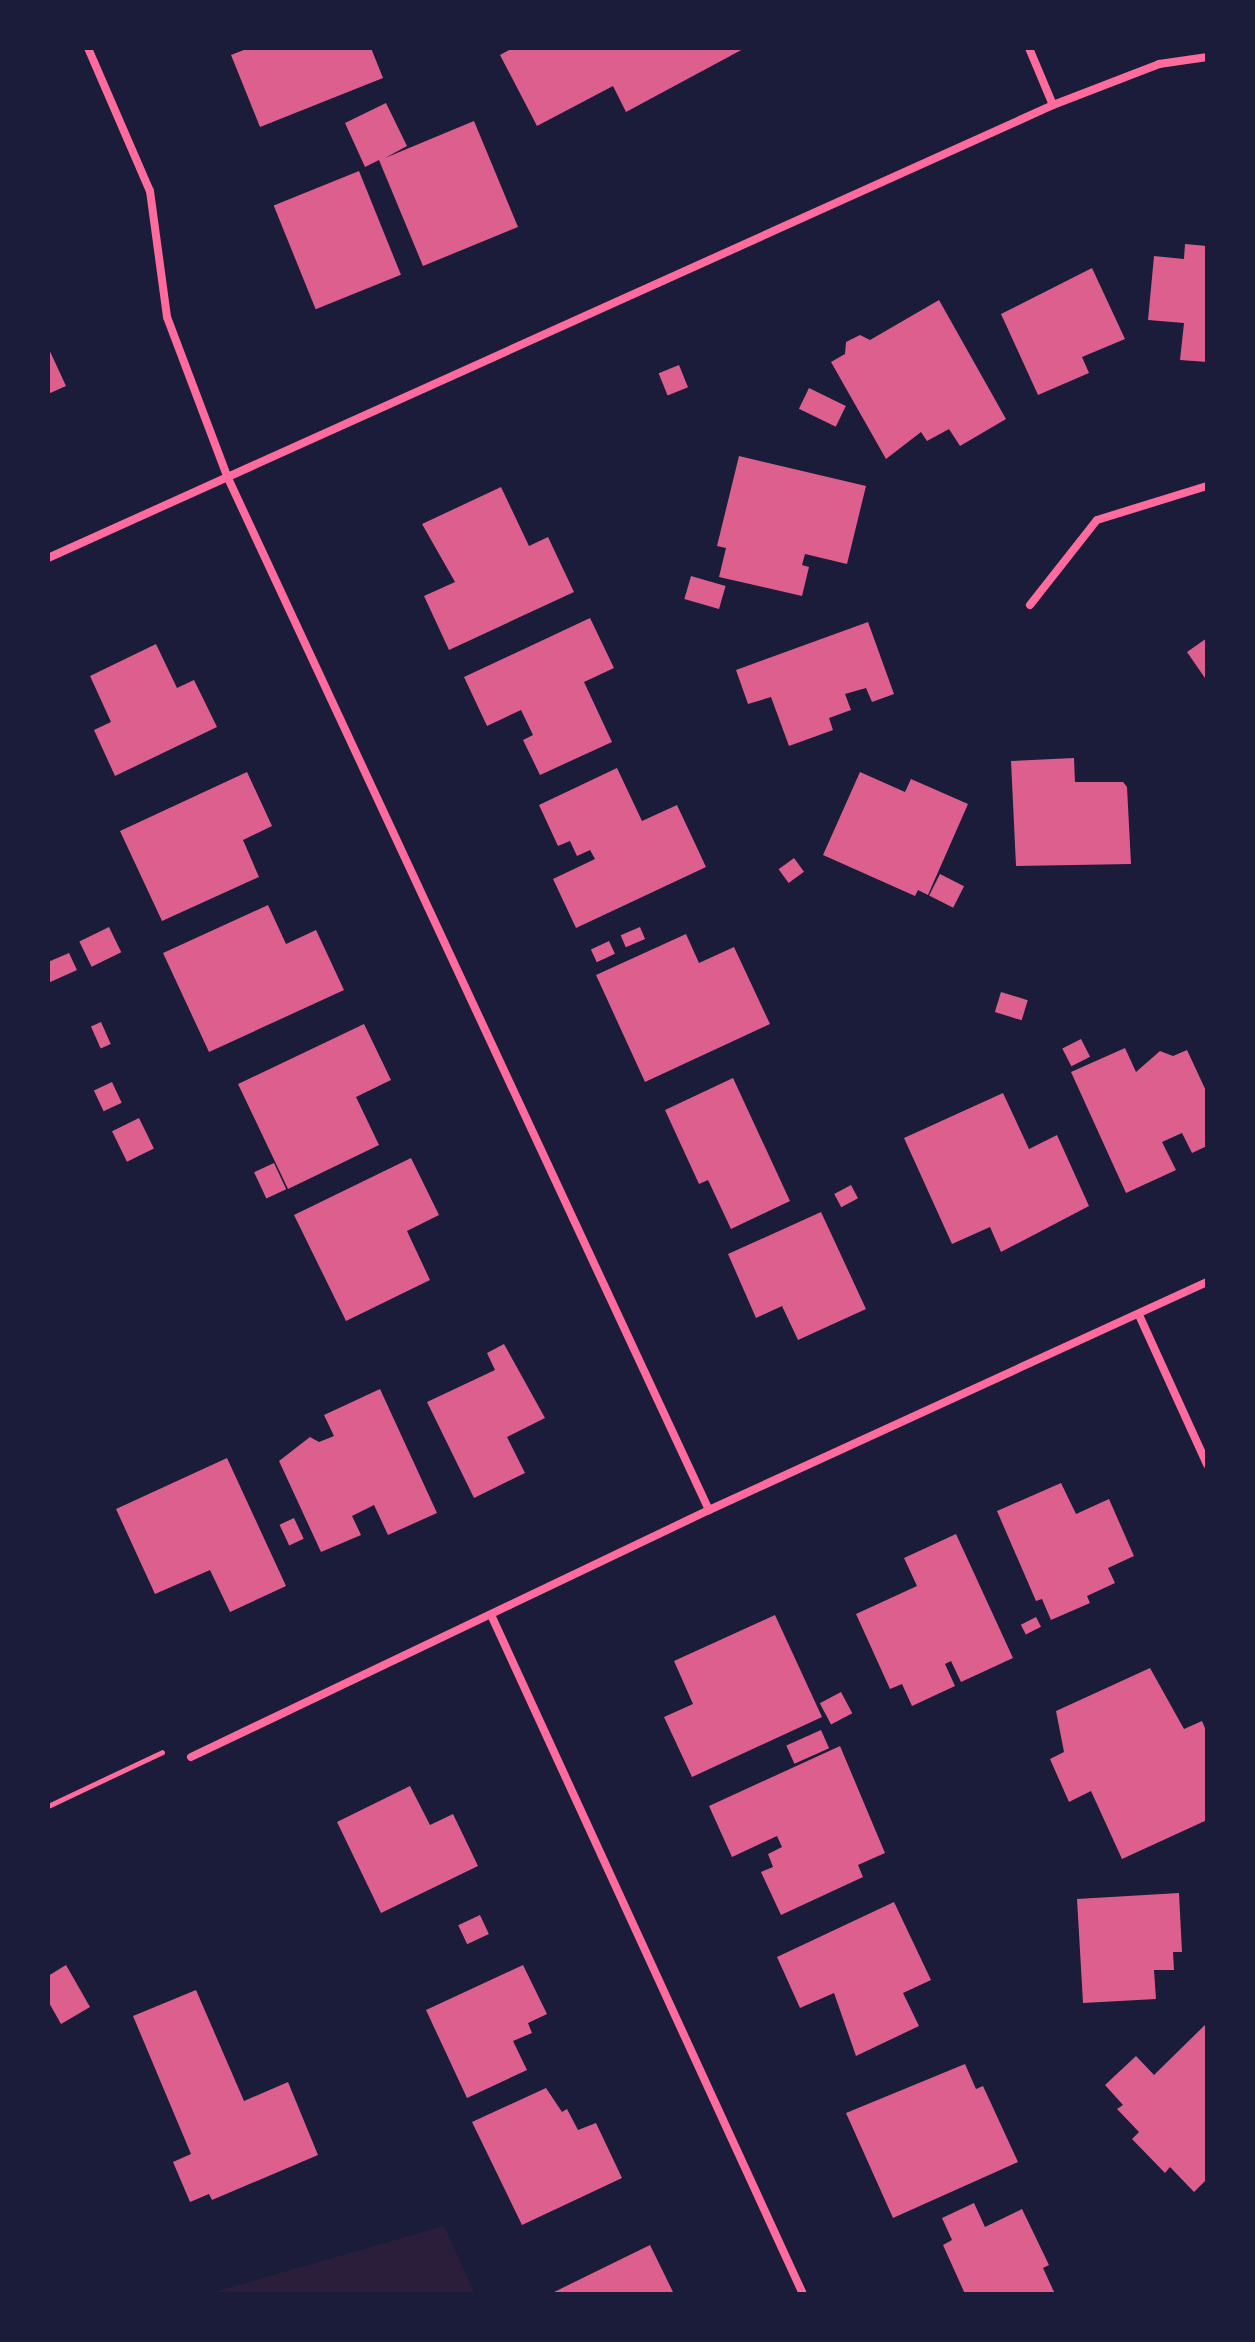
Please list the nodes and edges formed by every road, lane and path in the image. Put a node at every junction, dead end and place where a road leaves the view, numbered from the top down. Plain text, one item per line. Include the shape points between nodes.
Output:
1 (88, 48) edge
2 (1029, 48) edge
3 (1207, 57) edge
4 (1053, 105) junction
5 (227, 476) junction
6 (1207, 486) edge
7 (48, 558) edge
8 (1030, 605) dead end
9 (1207, 1282) edge
10 (1139, 1315) junction
11 (1207, 1464) edge
12 (709, 1510) junction
13 (492, 1617) junction
14 (191, 1757) joint
15 (48, 1806) edge
16 (803, 2294) edge

1 - 5 street via 150,191 167,317
2 - 4 street
3 - 4 street via 1159,64
4 - 5 street
5 - 7 street
5 - 12 street
6 - 8 street via 1097,520
9 - 10 street
10 - 11 street
10 - 12 street
12 - 13 street
13 - 14 street
13 - 16 street
14 - 15 path via 163,1752

